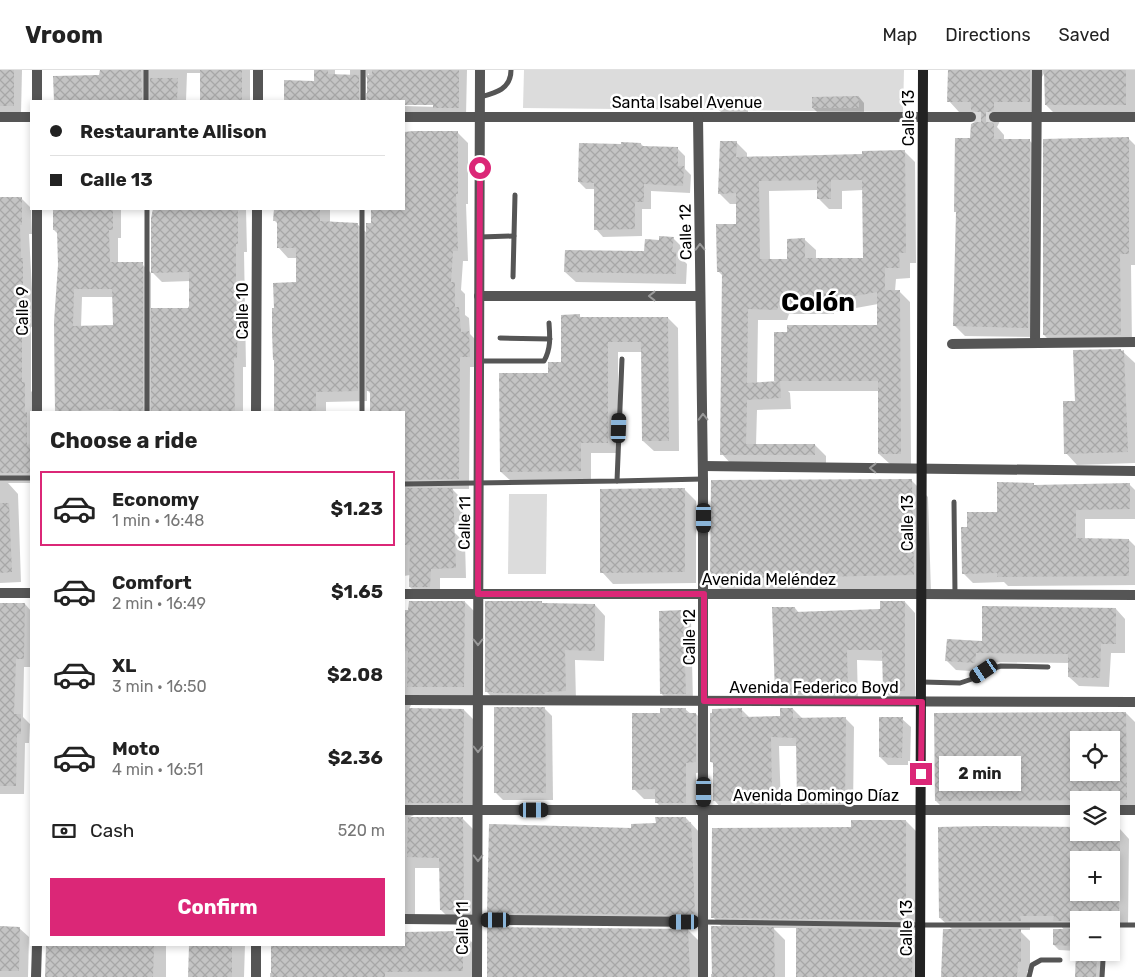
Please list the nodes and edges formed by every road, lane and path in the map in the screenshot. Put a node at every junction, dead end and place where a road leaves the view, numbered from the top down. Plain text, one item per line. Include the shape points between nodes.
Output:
1 (37, 70) edge
2 (146, 70) edge
3 (258, 70) edge
4 (363, 70) edge
5 (480, 70) edge
6 (511, 70) edge
7 (923, 70) edge
8 (1037, 70) edge
9 (480, 97) junction
10 (37, 100) edge
11 (146, 100) edge
12 (258, 100) edge
13 (363, 100) edge
14 (0, 117) edge
15 (30, 117) edge
16 (405, 117) edge
17 (480, 117) junction
18 (698, 117) junction
19 (923, 117) junction
20 (971, 117) tunnel mouth
21 (994, 117) tunnel mouth
22 (1036, 117) junction
23 (1135, 117) edge
24 (515, 195) dead end
25 (37, 210) edge
26 (147, 210) edge
27 (257, 210) edge
28 (362, 210) edge
29 (514, 236) junction
30 (479, 237) junction
31 (513, 277) dead end
32 (479, 296) junction
33 (700, 296) junction
34 (549, 323) dead end
35 (500, 338) dead end
36 (550, 339) junction
37 (1135, 342) edge
38 (1035, 343) junction
39 (952, 344) dead end
40 (622, 359) dead end
41 (479, 361) junction
42 (37, 411) edge
43 (146, 411) edge
44 (256, 411) edge
45 (362, 411) edge
46 (703, 466) junction
47 (922, 468) junction
48 (1135, 470) edge
49 (0, 478) edge
50 (30, 478) edge
51 (704, 479) junction
52 (616, 481) junction
53 (405, 484) edge
54 (480, 484) junction
55 (954, 502) dead end
56 (0, 593) edge
57 (30, 593) edge
58 (405, 594) edge
59 (478, 594) junction
60 (704, 594) junction
61 (921, 594) junction
62 (955, 594) junction
63 (1135, 595) edge
64 (1048, 667) dead end
65 (922, 682) junction
66 (405, 700) edge
67 (478, 700) junction
68 (704, 701) junction
69 (922, 702) junction
70 (1135, 702) edge
71 (405, 810) edge
72 (478, 810) junction
73 (704, 810) junction
74 (921, 810) junction
75 (1070, 810) edge
76 (1120, 810) edge
77 (1135, 810) edge
78 (405, 918) edge
79 (478, 920) junction
80 (702, 922) junction
81 (921, 925) junction
82 (1070, 925) edge
83 (1120, 925) edge
84 (1135, 925) edge
85 (36, 946) edge
86 (256, 946) edge
87 (1060, 960) dead end
88 (1103, 961) edge
89 (36, 977) edge
90 (256, 977) edge
91 (477, 977) edge
92 (703, 977) edge
93 (920, 977) edge
94 (1029, 977) edge
95 (1102, 977) edge

1 - 10 street
2 - 11 lane
3 - 12 street
4 - 13 lane
5 - 9 street, Calle 11
6 - 9 lane via 511,77 503,89
7 - 19 main road, Calle 13
8 - 22 street
9 - 17 street, Calle 11
14 - 15 street
16 - 17 street, Santa Isabel Avenue
17 - 18 street, Santa Isabel Avenue
17 - 30 street, Calle 11
18 - 19 street, Santa Isabel Avenue
33 -> 18 street, Calle 12
19 - 20 street, Santa Isabel Avenue
19 - 47 main road, Calle 13
21 - 22 street
22 - 23 street
22 - 38 street
24 - 29 lane
25 - 42 street, Calle 9
26 - 43 lane
27 - 44 street, Calle 10
28 - 45 lane
29 - 30 lane
29 - 31 lane
30 - 32 street, Calle 11
33 -> 32 street
32 - 41 street, Calle 11
46 -> 33 street, Calle 12
34 - 36 lane
35 - 36 lane
36 - 41 lane via 544,361
37 - 38 street
38 - 39 street
40 - 52 lane
41 - 54 street, Calle 11
47 -> 46 street
46 - 51 street, Calle 12
47 - 48 street
47 - 61 main road, Calle 13
49 - 50 lane
51 - 52 lane
51 - 60 street, Calle 12
52 - 54 lane
53 - 54 lane
54 - 59 street, Calle 11
55 - 62 lane
56 - 57 street
58 - 59 street, Avenida Meléndez
59 - 60 street, Avenida Meléndez
59 -> 67 street, Calle 11
60 - 61 street, Avenida Meléndez
60 - 68 street, Calle 12
61 - 62 street, Avenida Meléndez
61 - 65 main road, Calle 13
62 - 63 street, Avenida Meléndez
64 - 65 lane via 1001,666 960,683
65 - 69 main road, Calle 13
66 - 67 street, Avenida Federico Boyd
67 - 68 street, Avenida Federico Boyd
67 -> 72 street, Calle 11
68 - 69 street, Avenida Federico Boyd
68 - 73 street, Calle 12
69 - 70 street, Avenida Federico Boyd
69 - 74 main road, Calle 13
71 - 72 street, Avenida Domingo Díaz
72 - 73 street, Avenida Domingo Díaz
72 -> 79 street, Calle 11
73 - 74 street, Avenida Domingo Díaz
73 - 80 street, Calle 12
74 - 75 street, Avenida Domingo Díaz
74 - 81 main road, Calle 13
76 - 77 street
78 - 79 street
79 - 80 street
79 - 91 street, Calle 11
80 - 81 lane
80 - 92 street, Calle 12
81 - 82 lane
81 - 93 main road, Calle 13
83 - 84 lane
85 - 89 street
86 - 90 street
87 - 94 lane via 1041,960 1032,965
88 - 95 lane

